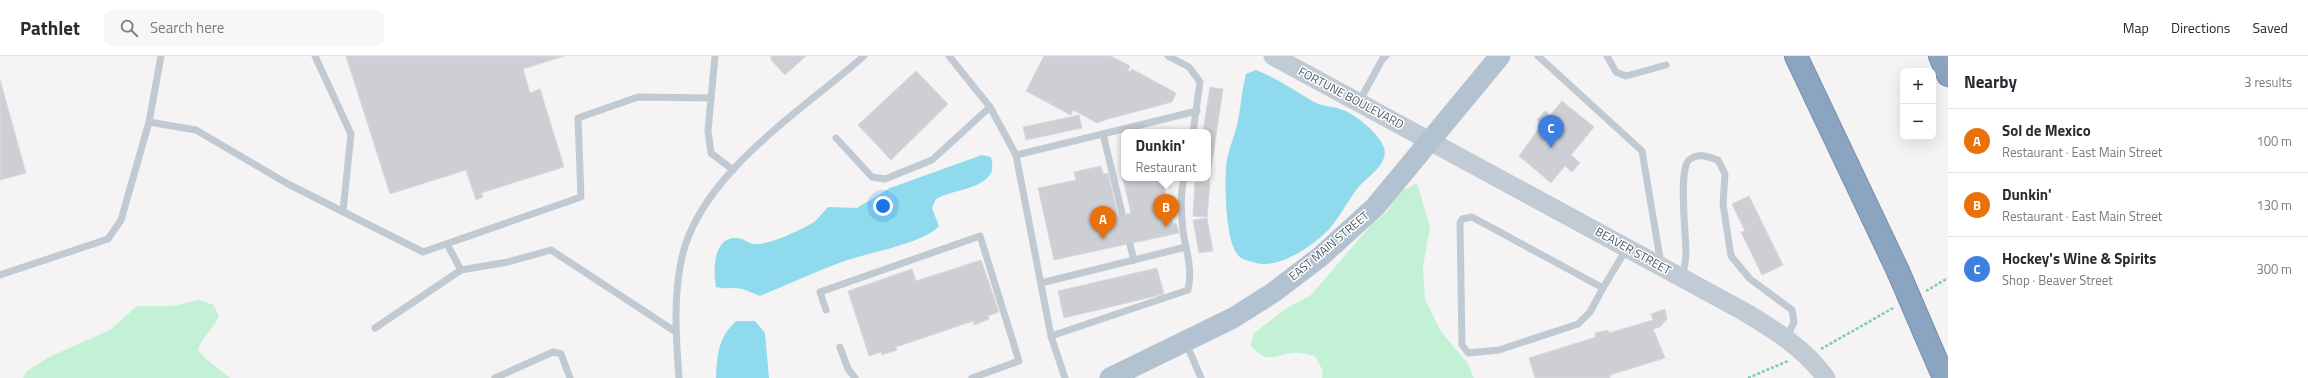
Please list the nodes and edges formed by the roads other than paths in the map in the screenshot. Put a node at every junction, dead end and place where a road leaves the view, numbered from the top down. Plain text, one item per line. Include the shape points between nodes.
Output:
1 (161, 56) edge
2 (315, 56) edge
3 (715, 56) edge
4 (864, 56) edge
5 (949, 56) edge
6 (1168, 56) edge
7 (1272, 56) edge
8 (1386, 56) edge
9 (1500, 56) edge
10 (1538, 56) edge
11 (1607, 56) edge
12 (1796, 56) edge
13 (1940, 56) edge
14 (1666, 65) dead end
15 (1948, 74) edge
16 (711, 98) junction
17 (1359, 103) junction
18 (990, 107) junction
19 (1197, 111) junction
20 (149, 122) junction
21 (1123, 129) edge
22 (1194, 129) edge
23 (1121, 130) edge
24 (1103, 134) junction
25 (836, 138) dead end
26 (1430, 140) junction
27 (1016, 155) junction
28 (733, 170) junction
29 (1183, 181) edge
30 (343, 211) junction
31 (1122, 213) dead end
32 (447, 244) junction
33 (1130, 246) dead end
34 (1186, 247) junction
35 (1627, 248) junction
36 (1134, 260) junction
37 (1661, 267) junction
38 (461, 270) junction
39 (0, 275) edge
40 (1683, 279) junction
41 (1041, 283) junction
42 (1603, 288) junction
43 (826, 310) dead end
44 (375, 328) dead end
45 (676, 332) junction
46 (1051, 336) junction
47 (1786, 339) junction
48 (1186, 342) junction
49 (840, 347) dead end
50 (495, 378) edge
51 (570, 378) edge
52 (679, 378) edge
53 (855, 378) edge
54 (972, 378) edge
55 (1066, 378) edge
56 (1110, 378) edge
57 (1201, 378) edge
58 (1826, 378) edge
59 (1944, 378) edge

1 - 20 lane
2 - 30 lane via 351,134
3 - 16 lane
4 - 28 lane via 750,152
5 - 18 lane
6 - 19 lane via 1189,67 1200,82
7 - 17 main road, FORTUNE BOULEVARD
8 - 17 lane
9 - 26 main road, EAST MAIN STREET
10 - 37 lane via 1642,151
11 - 14 lane via 1616,72 1626,76
12 - 59 highway, bridge via 1898,271
13 - 15 highway
16 - 28 lane via 708,131 711,153
16 - 32 lane via 638,98 578,118 581,197
17 - 26 main road, FORTUNE BOULEVARD
18 - 25 lane via 932,160 885,179 872,177
18 - 27 lane
19 - 21 lane
19 - 22 lane
20 - 30 lane via 196,130 288,184
20 - 39 lane via 122,220 108,239
23 - 24 lane
24 - 27 lane
24 - 31 lane
26 - 35 main road, BEAVER STREET
26 - 48 main road, EAST MAIN STREET via 1375,206 1320,256 1274,292 1233,318
27 - 41 lane
28 - 45 lane via 706,205 685,250 677,289
29 - 34 lane via 1181,190
30 - 32 lane via 423,252
32 - 38 lane
33 - 36 lane
34 - 36 lane
34 - 46 lane via 1191,276 1188,290
35 - 37 main road, BEAVER STREET
35 - 42 lane
36 - 41 lane
37 - 40 main road, BEAVER STREET
38 - 44 lane
38 - 45 lane via 508,262 551,250
40 - 47 main road, BEAVER STREET via 1744,311
40 - 47 lane via 1686,254 1684,168 1695,156 1704,156 1718,160 1725,174 1723,204 1730,256 1750,279 1792,310 1794,322
41 - 46 lane
42 - 42 lane via 1472,217 1462,219 1460,223 1462,345 1468,353 1499,350 1578,324 1590,312
43 - 54 lane via 820,292 980,236 1019,361
45 - 52 lane
46 - 55 lane
47 - 58 main road, BEAVER STREET via 1806,355
48 - 56 main road, EAST MAIN STREET
48 - 57 lane
49 - 53 lane via 848,369
50 - 51 lane via 558,352

